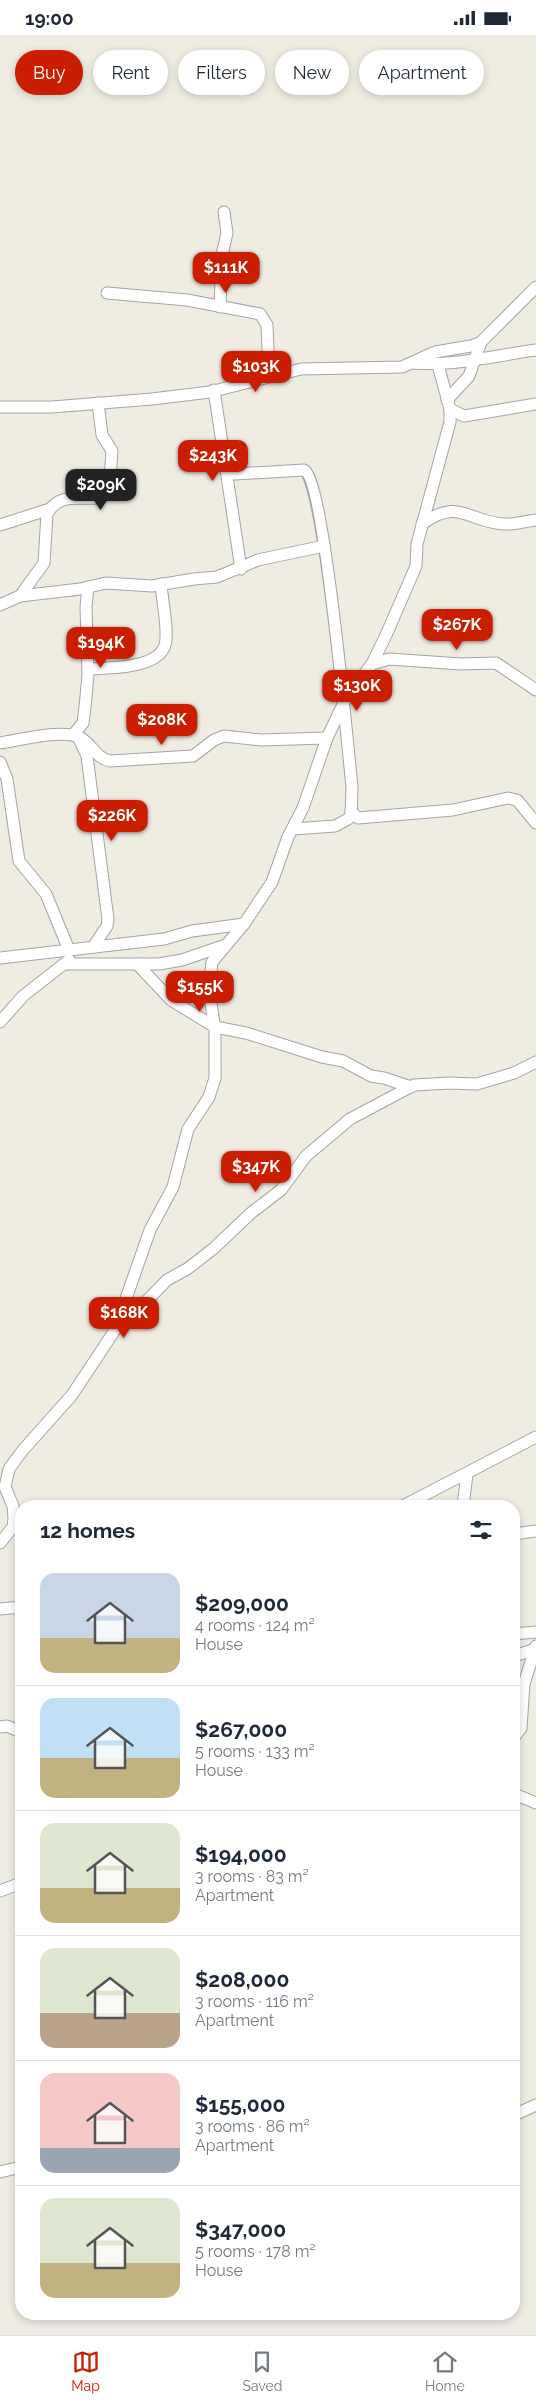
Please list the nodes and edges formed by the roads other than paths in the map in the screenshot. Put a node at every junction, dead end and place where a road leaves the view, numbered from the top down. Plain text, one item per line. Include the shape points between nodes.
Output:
1 (224, 212) dead end
2 (536, 287) edge
3 (107, 293) dead end
4 (220, 307) junction
5 (481, 341) junction
6 (536, 350) edge
7 (476, 361) junction
8 (412, 363) junction
9 (438, 365) junction
10 (269, 376) junction
11 (214, 390) junction
12 (98, 403) junction
13 (536, 404) edge
14 (448, 405) junction
15 (0, 407) edge
16 (225, 469) junction
17 (50, 509) junction
18 (536, 521) edge
19 (422, 524) junction
20 (0, 525) edge
21 (324, 546) junction
22 (241, 569) junction
23 (161, 584) junction
24 (88, 587) junction
25 (20, 596) junction
26 (0, 605) edge
27 (372, 664) junction
28 (88, 669) junction
29 (536, 689) edge
30 (343, 708) junction
31 (75, 736) junction
32 (328, 737) junction
33 (0, 743) edge
34 (0, 763) edge
35 (351, 812) junction
36 (536, 823) edge
37 (293, 829) junction
38 (244, 923) junction
39 (223, 946) junction
40 (93, 947) junction
41 (74, 949) junction
42 (0, 958) edge
43 (66, 964) junction
44 (137, 965) junction
45 (0, 1022) edge
46 (215, 1027) junction
47 (536, 1062) edge
48 (411, 1087) junction
49 (115, 1330) junction
50 (536, 1437) edge
51 (467, 1474) junction
52 (415, 1500) edge
53 (464, 1500) edge
54 (536, 1531) edge
55 (520, 1533) edge
56 (0, 1543) edge
57 (15, 1608) edge
58 (0, 1609) edge
59 (536, 1631) edge
60 (520, 1633) edge
61 (536, 1647) edge
62 (520, 1654) edge
63 (0, 1727) edge
64 (15, 1729) edge
65 (520, 1729) edge
66 (520, 1796) edge
67 (536, 1803) edge
68 (15, 1885) edge
69 (0, 1891) edge
70 (536, 2105) edge
71 (520, 2112) edge
72 (15, 2168) edge
73 (0, 2172) edge

1 - 4 street via 227,233 222,255
2 - 5 street
3 - 4 street via 187,300
4 - 10 street via 260,314 264,318
5 - 7 street
5 - 8 street via 435,351
6 - 7 street
7 - 9 street
7 - 14 street
8 - 9 street
8 - 10 street via 392,368 301,369
9 - 14 street
10 - 11 street
11 - 12 street
11 - 16 street
12 - 15 street
12 - 17 street via 102,435 112,451 109,492 102,498 67,498
13 - 14 street via 464,416
14 - 19 street via 449,427
16 - 21 street via 235,474 307,471 313,485
16 - 22 street
17 - 20 street
17 - 25 street via 45,559
18 - 19 street via 504,525 450,511 436,514
19 - 27 street via 416,566
21 - 22 street via 258,560
21 - 30 street
22 - 23 street via 218,577
23 - 24 street via 106,583
23 - 28 street via 166,618 163,650 150,660 128,667
24 - 25 street
24 - 28 street
25 - 26 street
27 - 29 street via 389,659 496,663
27 - 30 street via 347,696
28 - 31 street via 83,723
30 - 32 street
30 - 35 street via 352,787
31 - 32 street via 110,761 193,756 224,736 261,740
31 - 33 street via 54,735
31 - 40 street via 87,756 108,919
32 - 37 street
34 - 41 street via 7,779 19,861 46,894
35 - 36 street via 358,818 453,810 508,798 517,800
35 - 37 street via 348,819 335,826
37 - 38 street via 272,882
38 - 39 street
38 - 40 street via 164,939
39 - 44 street via 169,963
39 - 46 street via 211,968
40 - 41 street
41 - 42 street
41 - 43 street
43 - 44 street
43 - 45 street via 23,996
44 - 46 street via 171,1000
46 - 48 street via 343,1061 371,1076
46 - 49 street via 213,1086 188,1129 172,1187 150,1230
47 - 48 street via 514,1073 477,1084
48 - 49 street via 350,1119 306,1156 281,1189 214,1249 167,1280
49 - 56 street via 72,1395 9,1469 4,1487 13,1506 13,1527
50 - 51 street
51 - 52 street
51 - 53 street
54 - 55 street
57 - 58 street
59 - 60 street
61 - 62 street
61 - 65 street via 524,1685
63 - 64 street
66 - 67 street
68 - 69 street
70 - 71 street
72 - 73 street

